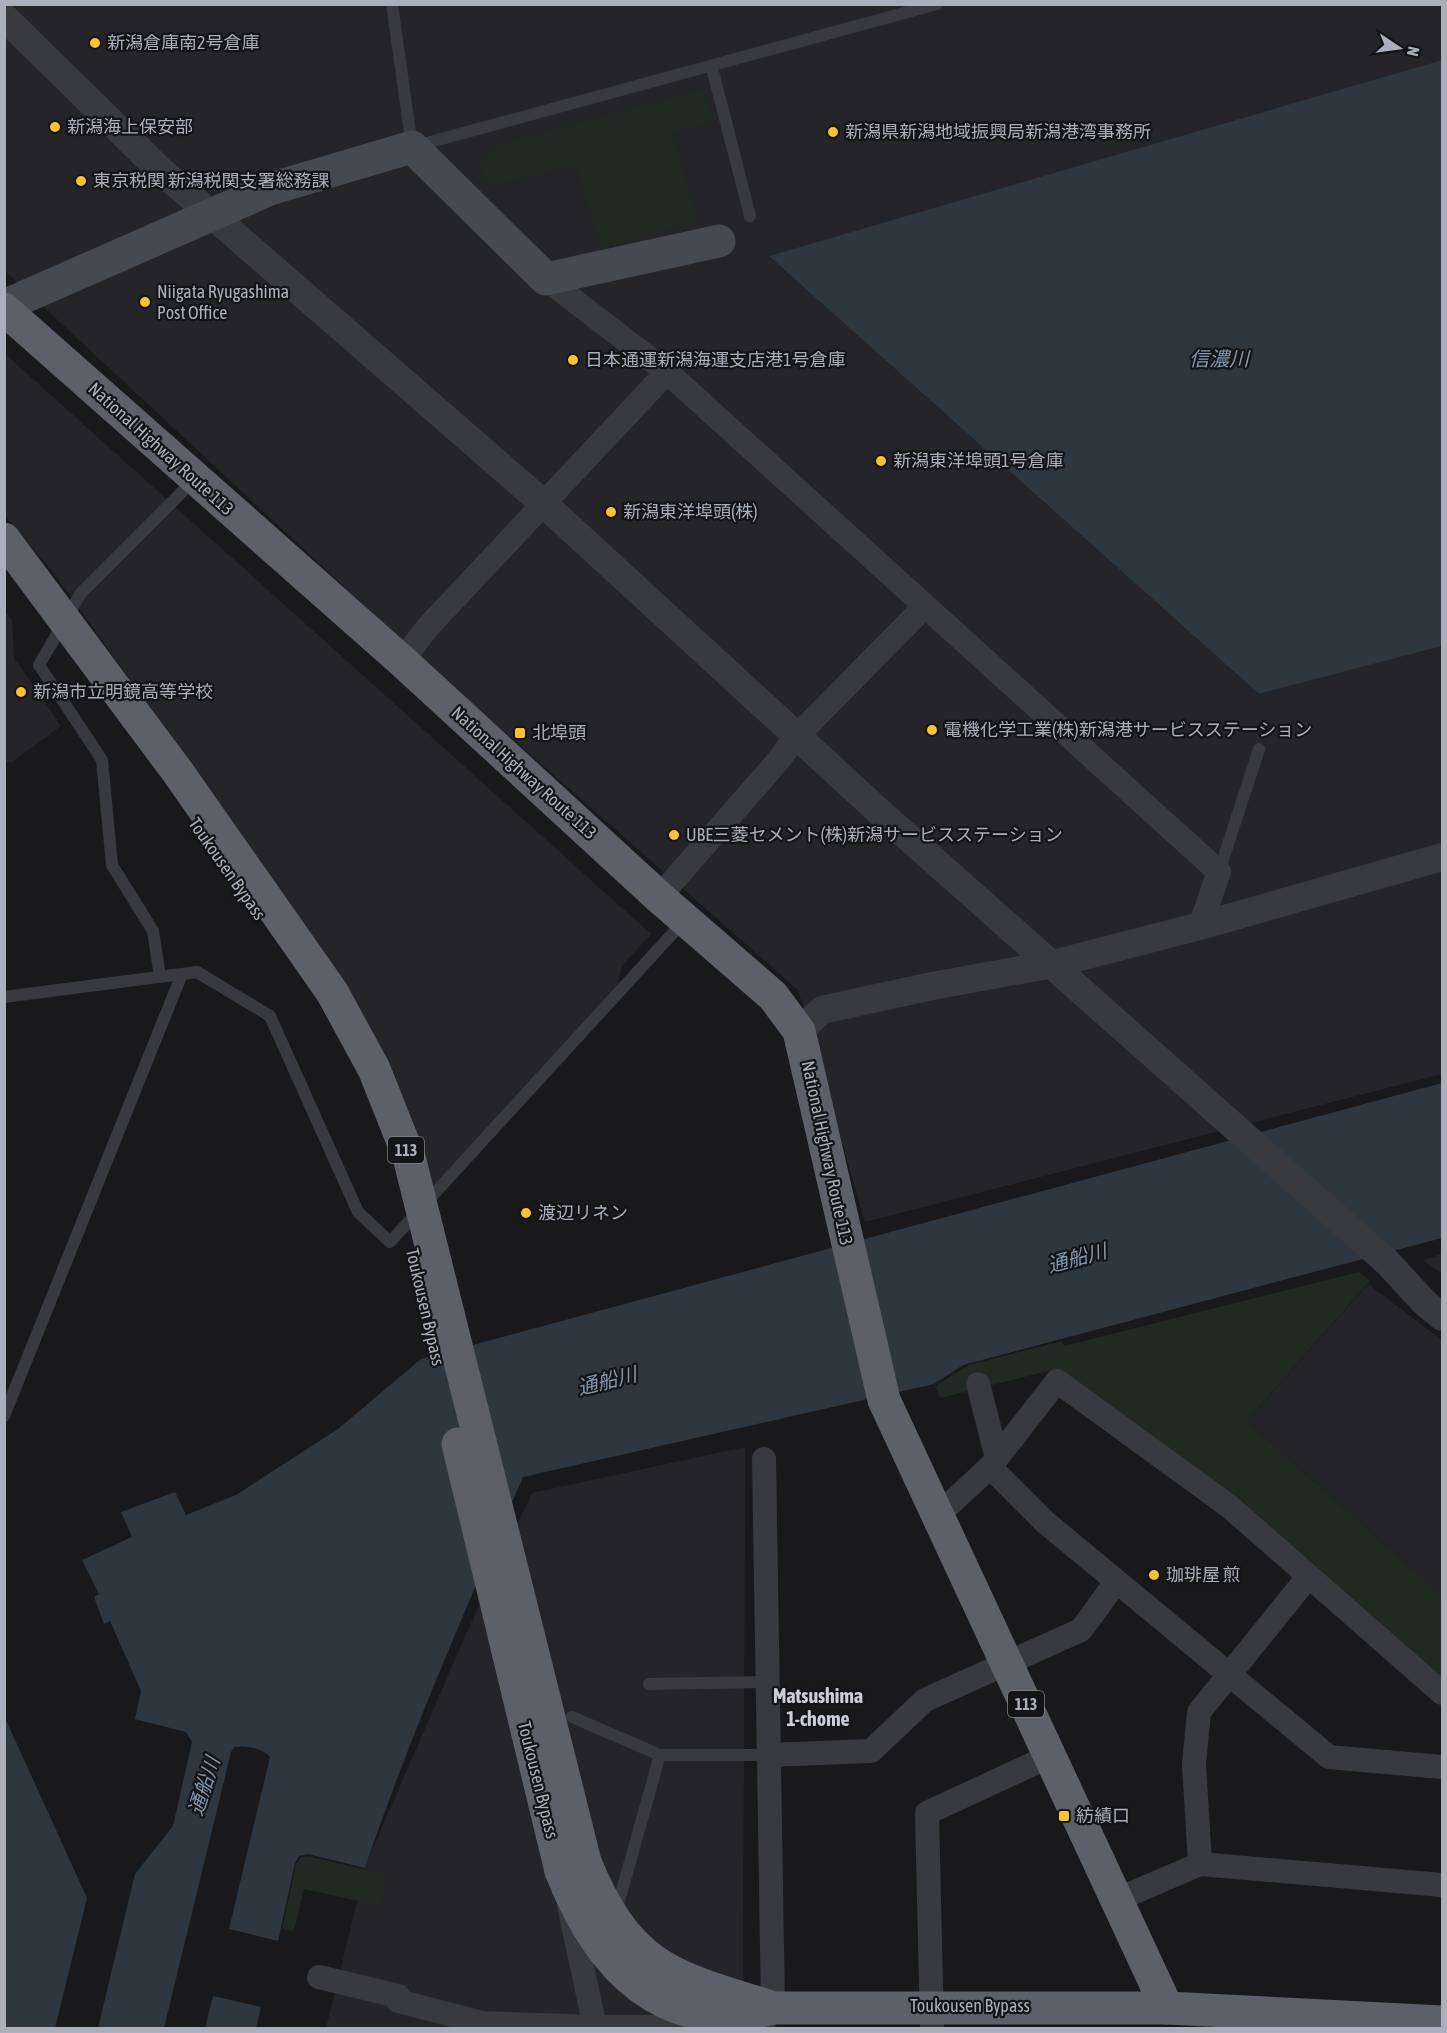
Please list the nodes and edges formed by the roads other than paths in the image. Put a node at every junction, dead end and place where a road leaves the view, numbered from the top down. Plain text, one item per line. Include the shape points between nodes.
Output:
1 (392, 4) edge
2 (937, 4) edge
3 (911, 8) edge
4 (4, 16) edge
5 (712, 68) junction
6 (412, 147) junction
7 (212, 214) junction
8 (750, 216) dead end
9 (718, 241) dead end
10 (546, 279) junction
11 (4, 308) edge
12 (667, 372) junction
13 (195, 479) junction
14 (544, 504) junction
15 (4, 538) edge
16 (4, 566) edge
17 (924, 607) junction
18 (402, 662) junction
19 (796, 737) junction
20 (1259, 749) dead end
21 (1443, 857) edge
22 (1219, 872) junction
23 (659, 897) junction
24 (686, 920) junction
25 (1200, 926) junction
26 (1053, 964) junction
27 (182, 974) junction
28 (160, 977) junction
29 (4, 997) edge
30 (799, 1031) junction
31 (1443, 1317) edge
32 (978, 1384) dead end
33 (4, 1416) edge
34 (764, 1459) dead end
35 (993, 1463) junction
36 (938, 1515) junction
37 (1308, 1576) junction
38 (1116, 1582) junction
39 (1007, 1663) junction
40 (1227, 1674) junction
41 (767, 1682) junction
42 (649, 1684) dead end
43 (1443, 1693) edge
44 (572, 1717) dead end
45 (660, 1755) junction
46 (769, 1755) junction
47 (1050, 1756) junction
48 (1443, 1767) edge
49 (1200, 1864) junction
50 (573, 1866) junction
51 (1443, 1885) edge
52 (1116, 1900) junction
53 (619, 1901) dead end
54 (319, 1977) dead end
55 (932, 2017) edge
56 (773, 2018) edge
57 (1070, 2018) edge
58 (1171, 2018) edge
59 (1443, 2022) edge
60 (602, 2027) edge

1 - 6 lane
2 - 3 lane
3 - 5 lane
4 - 7 street via 159,169
5 - 6 lane
5 - 8 lane
6 - 7 main road via 270,189
6 - 10 main road
7 - 11 main road
7 - 14 street
9 - 10 main road
10 - 12 street
11 - 13 highway, National Highway Route 113 / 113
12 - 14 street
12 - 17 street
13 - 18 highway, National Highway Route 113 / 113
13 - 28 lane via 81,592 39,665 102,760 112,865 153,931
14 - 18 street via 427,628
14 - 19 street
15 - 50 highway, Toukousen Bypass / 113, bridge via 177,771 332,992 374,1069 411,1168
16 - 50 highway, Toukousen Bypass / 113, bridge via 164,778 320,1004 359,1081 388,1164 414,1258
17 - 19 street
17 - 22 street
18 - 23 highway, National Highway Route 113 / 113
19 - 23 street
19 - 26 street
20 - 22 lane
21 - 25 street
22 - 25 street
23 - 24 highway, National Highway Route 113 / 113
24 - 27 lane via 390,1242 358,1212 270,1016 197,972
24 - 30 highway, National Highway Route 113 / 113 via 773,996
25 - 26 street
26 - 30 street via 822,1010
26 - 31 street via 1388,1263
27 - 28 lane
27 - 33 lane
28 - 29 lane
30 - 36 highway, National Highway Route 113 / 113 via 884,1400
32 - 35 street
34 - 41 street
35 - 36 street
35 - 37 street via 1057,1381 1230,1507
35 - 38 street via 1045,1522
36 - 39 highway, National Highway Route 113 / 113
37 - 40 street
37 - 43 street
38 - 39 street via 1081,1630
38 - 40 street
39 - 46 street via 925,1700 871,1751
39 - 47 highway, National Highway Route 113 / 113
40 - 48 street via 1329,1757
40 - 49 street via 1199,1712 1194,1764
41 - 42 lane
41 - 46 street
44 - 45 lane
45 - 46 lane
45 - 53 lane
46 - 56 street
47 - 52 highway, National Highway Route 113 / 113
47 - 55 street via 927,1813
49 - 51 street
49 - 52 street
50 - 56 highway, Toukousen Bypass / 113 via 590,1934 631,1979 654,1995 694,2012
50 - 60 street
52 - 58 highway, National Highway Route 113 / 113
54 - 60 street via 398,1996 398,2001 483,2023
55 - 56 highway, Toukousen Bypass / 113
55 - 57 highway, Toukousen Bypass / 113
56 - 60 street via 761,2027
57 - 58 highway, Toukousen Bypass / 113
58 - 59 highway, 113

